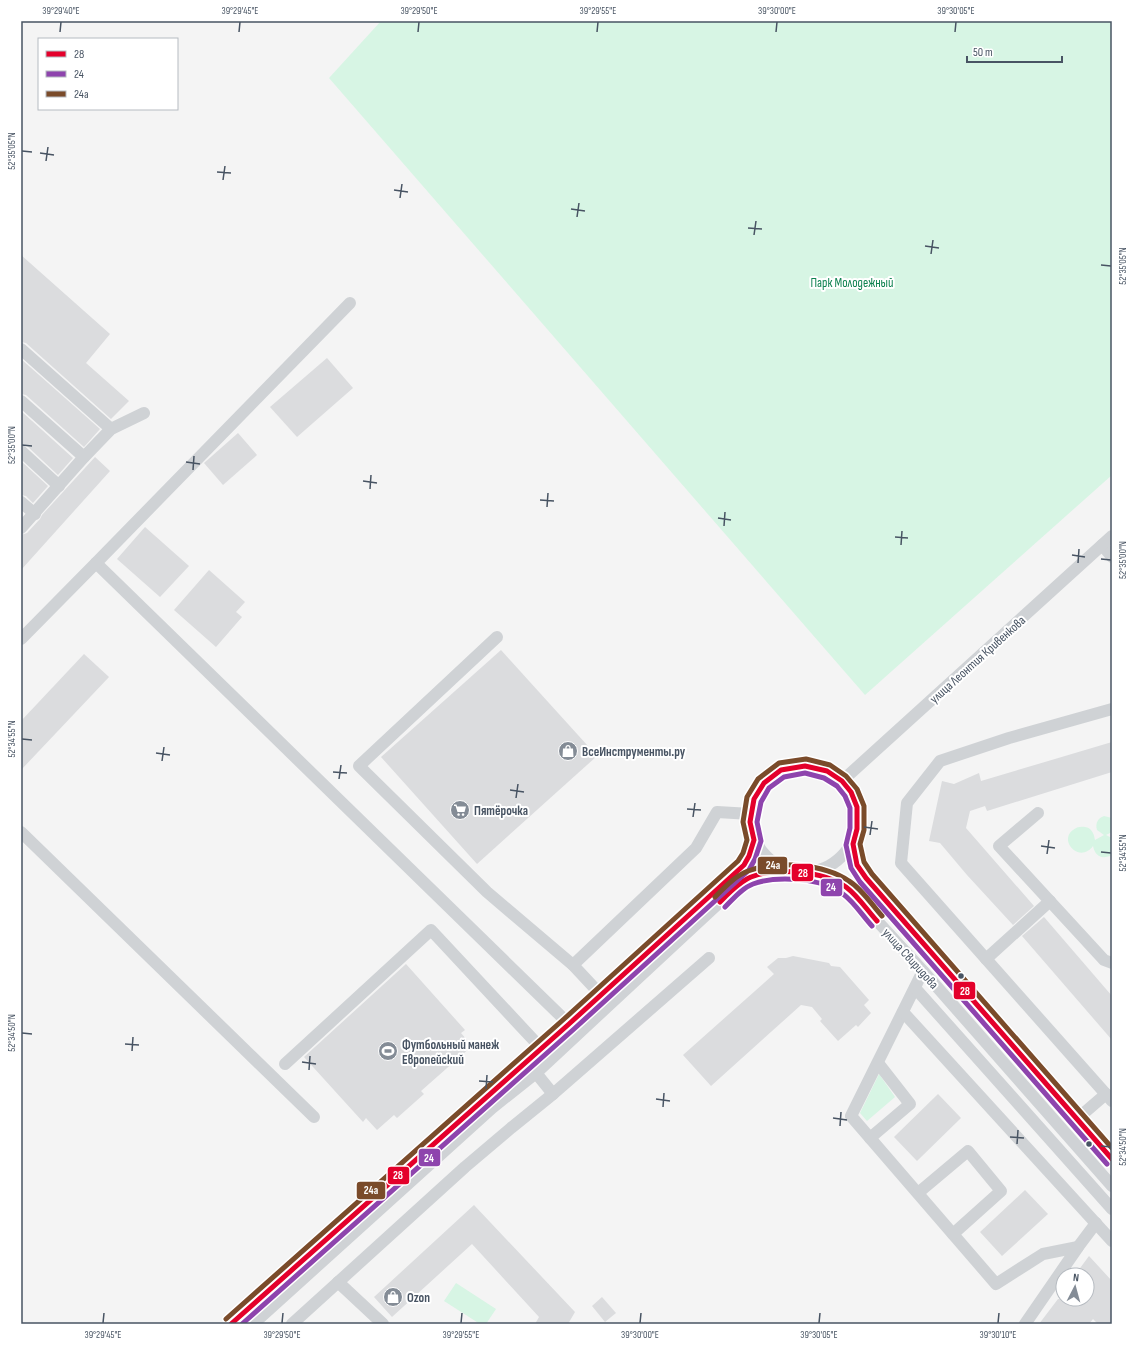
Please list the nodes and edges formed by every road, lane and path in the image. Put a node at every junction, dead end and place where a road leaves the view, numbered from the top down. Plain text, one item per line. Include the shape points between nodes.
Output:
1 (350, 303) dead end
2 (21, 349) edge
3 (21, 401) edge
4 (144, 413) dead end
5 (111, 429) junction
6 (21, 452) edge
7 (84, 458) junction
8 (59, 486) junction
9 (21, 502) edge
10 (35, 514) junction
11 (21, 528) edge
12 (1112, 536) edge
13 (1102, 545) junction
14 (1112, 557) edge
15 (96, 563) junction
16 (497, 637) dead end
17 (21, 639) edge
18 (1112, 709) edge
19 (842, 781) junction
20 (1038, 813) dead end
21 (751, 814) junction
22 (21, 832) edge
23 (754, 840) junction
24 (853, 844) junction
25 (788, 871) junction
26 (808, 873) junction
27 (1050, 901) junction
28 (709, 958) dead end
29 (986, 959) junction
30 (1112, 963) edge
31 (573, 965) junction
32 (923, 971) junction
33 (915, 988) junction
34 (601, 995) junction
35 (903, 1012) junction
36 (569, 1024) junction
37 (541, 1048) junction
38 (878, 1063) junction
39 (286, 1064) dead end
40 (536, 1073) junction
41 (553, 1094) junction
42 (1109, 1097) edge
43 (314, 1117) dead end
44 (1077, 1119) junction
45 (870, 1138) junction
46 (1112, 1159) edge
47 (1112, 1186) edge
48 (918, 1193) junction
49 (1112, 1210) edge
50 (1096, 1223) junction
51 (953, 1234) junction
52 (1112, 1241) edge
53 (1078, 1247) junction
54 (338, 1282) junction
55 (231, 1324) edge
56 (253, 1324) edge
57 (292, 1324) edge
58 (383, 1324) edge
59 (1025, 1324) edge

1 - 15 street
2 - 5 street
3 - 7 street
4 - 5 street
5 - 7 street
6 - 8 street
7 - 8 street
8 - 10 street
9 - 10 street
10 - 11 street
12 - 13 street, улица Леонтия Кривенкова
13 - 14 street
13 - 19 street, улица Леонтия Кривенкова
15 - 17 street
15 - 36 street
16 - 31 street via 359,766 487,892
18 - 29 street via 1009,738 940,761 907,803 901,862
19 - 21 street via 827,771 805,766 781,770 764,783 754,799
19 - 24 street via 851,792 857,807 857,829
20 - 27 street via 999,846
21 - 23 street
21 - 31 street via 717,812 696,848
22 - 43 street
23 - 25 street via 761,854 772,864
23 - 34 street via 744,865
24 - 26 street via 831,864
24 - 44 street, улица Свиридова via 857,865 866,878
25 - 26 street
25 - 40 street via 750,877 736,887
26 - 32 street, улица Свиридова via 846,887
27 - 29 street
27 - 30 street via 1104,960
28 - 41 street
29 - 42 street
31 - 34 street
32 - 33 street
32 - 47 street, улица Свиридова
33 - 35 street
33 - 49 street
34 - 36 street
35 - 38 street
35 - 50 street
36 - 37 street
37 - 39 street via 431,930
37 - 55 street
38 - 45 street via 851,1116
38 - 45 street via 910,1104
40 - 41 street
40 - 56 street via 492,1108
41 - 54 street via 466,1167
42 - 44 street
44 - 46 street, улица Свиридова
45 - 48 street
48 - 51 street
48 - 51 street via 968,1150 1001,1191
50 - 52 street
50 - 53 street
51 - 53 street via 996,1284 1043,1254
53 - 59 street
54 - 57 street
54 - 58 street

